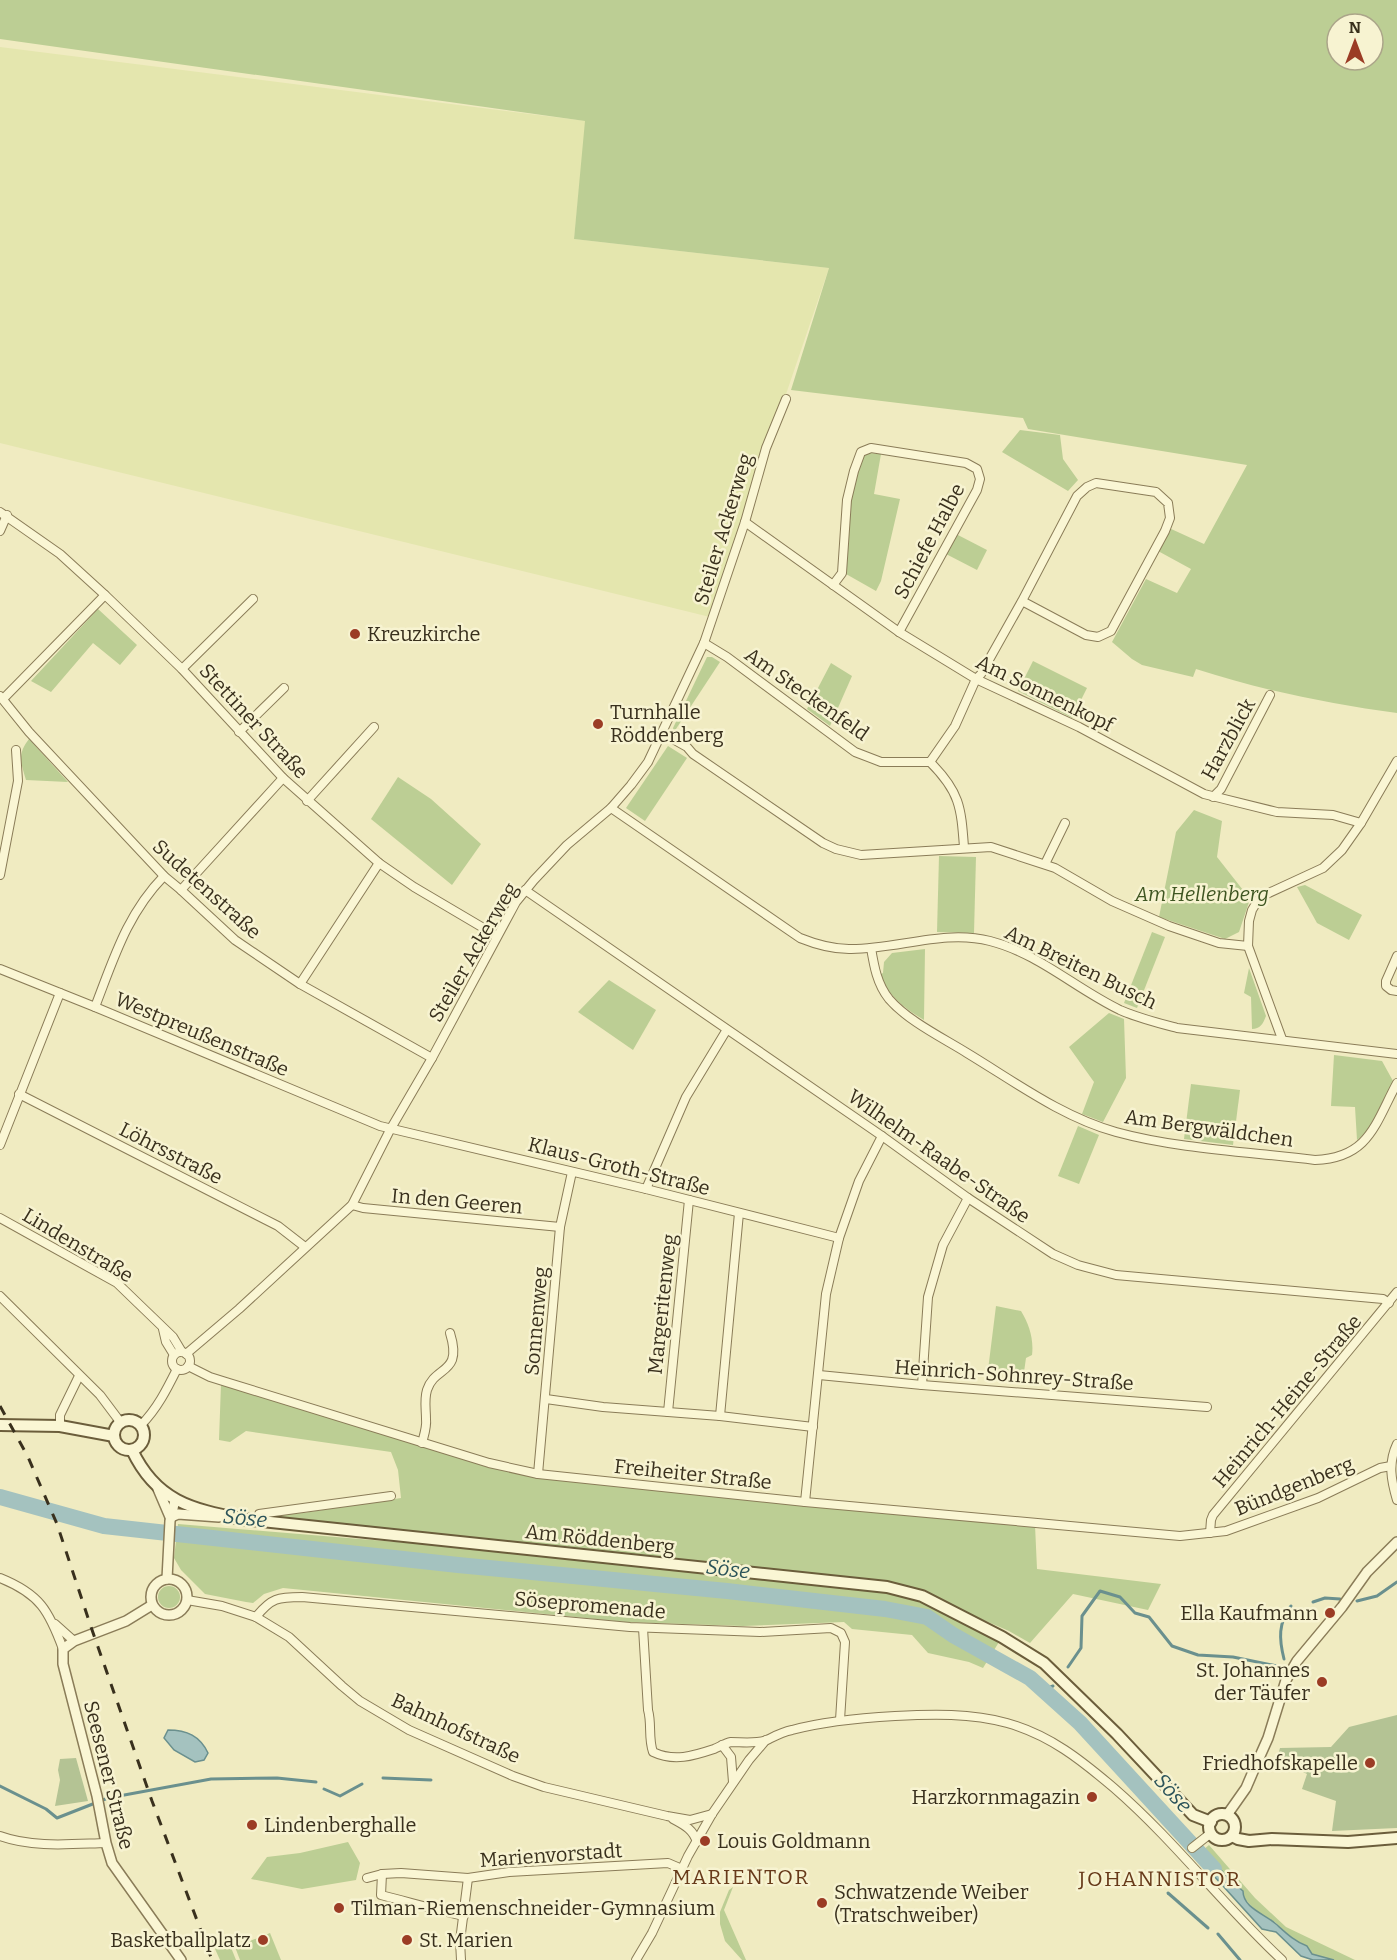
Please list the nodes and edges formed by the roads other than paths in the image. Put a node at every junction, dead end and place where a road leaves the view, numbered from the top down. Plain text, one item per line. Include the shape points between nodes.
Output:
1 (786, 399) dead end
2 (3, 514) edge
3 (745, 522) junction
4 (0, 531) edge
5 (833, 585) junction
6 (105, 595) junction
7 (253, 599) dead end
8 (1022, 601) junction
9 (899, 632) junction
10 (704, 643) junction
11 (182, 669) junction
12 (976, 679) junction
13 (284, 688) dead end
14 (1270, 695) dead end
15 (2, 697) edge
16 (374, 727) dead end
17 (239, 732) junction
18 (662, 733) junction
19 (16, 750) dead end
20 (1397, 761) edge
21 (930, 762) junction
22 (283, 778) junction
23 (1213, 797) junction
24 (307, 801) junction
25 (611, 808) junction
26 (1065, 823) dead end
27 (1361, 823) junction
28 (964, 847) junction
29 (379, 863) junction
30 (1045, 864) junction
31 (0, 875) edge
32 (164, 876) junction
33 (181, 890) junction
34 (525, 891) junction
35 (497, 936) junction
36 (1248, 946) junction
37 (871, 948) junction
38 (1397, 956) edge
39 (0, 969) edge
40 (300, 984) junction
41 (1397, 991) edge
42 (60, 993) junction
43 (96, 1007) junction
44 (726, 1031) junction
45 (1282, 1039) junction
46 (1397, 1054) edge
47 (432, 1058) junction
48 (1397, 1083) edge
49 (19, 1094) junction
50 (390, 1130) junction
51 (882, 1136) junction
52 (0, 1145) edge
53 (572, 1172) junction
54 (646, 1189) junction
55 (968, 1198) junction
56 (689, 1200) junction
57 (352, 1205) junction
58 (739, 1213) junction
59 (0, 1218) edge
60 (560, 1227) junction
61 (839, 1238) junction
62 (305, 1247) junction
63 (1397, 1292) edge
64 (0, 1296) edge
65 (1389, 1303) junction
66 (450, 1333) dead end
67 (181, 1353) junction
68 (188, 1366) junction
69 (177, 1369) junction
70 (819, 1375) junction
71 (80, 1376) junction
72 (921, 1385) junction
73 (546, 1399) junction
74 (1207, 1407) dead end
75 (668, 1412) junction
76 (720, 1416) junction
77 (121, 1423) junction
78 (0, 1425) edge
79 (141, 1425) junction
80 (60, 1426) junction
81 (813, 1427) junction
82 (114, 1436) junction
83 (422, 1443) junction
84 (1397, 1444) edge
85 (132, 1450) junction
86 (1391, 1466) junction
87 (538, 1474) junction
88 (159, 1489) junction
89 (391, 1496) dead end
90 (175, 1500) junction
91 (1397, 1500) edge
92 (805, 1502) junction
93 (228, 1516) junction
94 (171, 1519) junction
95 (257, 1521) junction
96 (1210, 1533) junction
97 (1397, 1542) edge
98 (0, 1578) edge
99 (167, 1579) junction
100 (187, 1600) junction
101 (152, 1605) junction
102 (256, 1617) junction
103 (53, 1623) junction
104 (643, 1628) junction
105 (74, 1641) junction
106 (63, 1649) junction
107 (840, 1720) junction
108 (766, 1740) junction
109 (726, 1744) junction
110 (732, 1783) junction
111 (712, 1814) junction
112 (1227, 1815) junction
113 (668, 1816) junction
114 (1208, 1831) junction
115 (1234, 1833) junction
116 (0, 1836) edge
117 (1397, 1838) edge
118 (697, 1842) junction
119 (1170, 1842) junction
120 (106, 1843) junction
121 (1192, 1848) junction
122 (1194, 1867) junction
123 (682, 1869) junction
124 (382, 1874) junction
125 (367, 1878) dead end
126 (468, 1878) junction
127 (464, 1916) junction
128 (637, 1959) edge
129 (181, 1960) edge
130 (461, 1960) edge
131 (1282, 1960) edge

1 - 3 street, Steiler Ackerweg via 766,448
2 - 4 street
2 - 6 street, Stettiner Straße via 60,554
3 - 5 street, Am Sonnenkopf
3 - 10 street, Steiler Ackerweg
5 - 9 street, Am Sonnenkopf
5 - 9 street, Schiefe Halbe via 842,573 846,500 861,452 871,448 966,463 977,469 977,490
6 - 11 street, Stettiner Straße
6 - 15 street
7 - 11 street
8 - 8 street via 1077,496 1087,487 1096,483 1156,492 1168,503 1170,518 1165,531 1111,631 1098,637 1086,636
8 - 12 street
9 - 12 street, Am Sonnenkopf
10 - 18 street, Steiler Ackerweg
10 - 21 street, Am Steckenfeld via 855,752 881,762
11 - 17 street, Stettiner Straße
12 - 21 street via 955,726
12 - 23 street, Am Sonnenkopf via 1080,726
13 - 17 street
14 - 23 street, Harzblick via 1221,789
15 - 32 street, Sudetenstraße via 29,732
16 - 24 street
17 - 22 street, Stettiner Straße
18 - 25 street, Steiler Ackerweg via 648,762
18 - 28 street via 837,849 861,855
19 - 31 street via 18,781
20 - 27 street
21 - 28 street via 947,781 960,806
22 - 24 street, Stettiner Straße
22 - 33 street
23 - 27 street, Am Sonnenkopf via 1276,812 1333,815
24 - 29 street, Stettiner Straße
25 - 34 street, Steiler Ackerweg via 567,845
25 - 37 street, Am Breiten Busch via 800,938 828,947
26 - 30 street
27 - 36 street via 1323,868 1260,897 1249,921
28 - 30 street via 991,847
29 - 35 street, Stettiner Straße
29 - 40 street
30 - 36 street via 1112,901 1169,926 1219,944
32 - 33 street, Sudetenstraße
32 - 43 street via 131,919
33 - 40 street, Sudetenstraße via 234,940
34 - 35 street, Steiler Ackerweg
34 - 44 street, Wilhelm-Raabe-Straße
35 - 47 street, Steiler Ackerweg
36 - 45 street
37 - 45 street, Am Breiten Busch via 950,938 988,940 1010,947 1119,1009 1147,1020 1177,1028
37 - 48 street, Am Bergwäldchen via 883,990 904,1012 1035,1096 1114,1131 1153,1140 1315,1160 1336,1158 1367,1139
38 - 41 street via 1386,986
39 - 42 street, Westpreußenstraße
40 - 47 street, Sudetenstraße
42 - 43 street, Westpreußenstraße
42 - 49 street
43 - 50 street, Westpreußenstraße
44 - 51 street, Wilhelm-Raabe-Straße
44 - 54 street via 686,1097
45 - 46 street, Am Breiten Busch
47 - 50 street, Steiler Ackerweg
49 - 52 street
49 - 62 street, Löhrsstraße via 278,1226
50 - 53 street, Klaus-Groth-Straße
50 - 57 street, Steiler Ackerweg
51 - 55 street, Wilhelm-Raabe-Straße
51 - 61 street via 859,1181
53 - 54 street, Klaus-Groth-Straße
53 - 60 street, Sonnenweg
54 - 56 street, Klaus-Groth-Straße
55 - 65 street, Wilhelm-Raabe-Straße via 1053,1254 1096,1270 1383,1299
55 - 72 street via 943,1245 928,1297
56 - 58 street, Klaus-Groth-Straße
56 - 75 street, Margeritenweg
57 - 60 street, In den Geeren
57 - 62 street, Steiler Ackerweg
58 - 61 street, Klaus-Groth-Straße
58 - 76 street
59 - 67 street, Lindenstraße via 117,1283 177,1342
60 - 73 street, Sonnenweg
61 - 70 street via 826,1294
62 - 67 street, Steiler Ackerweg via 239,1309
63 - 65 street, Heinrich-Heine-Straße
64 - 71 street
65 - 96 street, Heinrich-Heine-Straße via 1213,1515
66 - 83 street via 453,1356 448,1368 427,1389
67 - 68 street via 189,1359
67 - 69 street via 172,1363
68 - 69 street
68 - 83 street, Freiheiter Straße via 218,1380
69 - 79 street
70 - 72 street, Heinrich-Sohnrey-Straße
70 - 81 street
71 - 77 street
71 - 80 street via 60,1415
72 - 74 street, Heinrich-Sohnrey-Straße
73 - 75 street
73 - 87 street, Sonnenweg
75 - 76 street
76 - 81 street
77 - 79 main road via 131,1420
77 - 82 main road
78 - 80 main road
79 - 85 main road via 144,1438
80 - 82 main road
81 - 92 street
82 - 85 main road via 120,1447
83 - 87 street, Freiheiter Straße
84 - 86 street
85 - 88 main road
86 - 91 street
86 - 96 street, Bündgenberg via 1318,1498 1226,1531
87 - 92 street, Freiheiter Straße
88 - 90 main road, Am Röddenberg
88 - 94 street
89 - 95 street via 259,1514
90 - 93 main road, Am Röddenberg
90 - 94 street
92 - 96 street, Freiheiter Straße via 1180,1536
93 - 94 street via 178,1514
93 - 95 main road, Am Röddenberg
94 - 99 street
95 - 114 main road, Am Röddenberg via 887,1587 922,1596 1044,1663
97 - 112 street via 1367,1572 1297,1661 1286,1680 1268,1738 1246,1788
98 - 103 street via 29,1592
99 - 100 street via 184,1587
99 - 101 street via 157,1582 150,1593
100 - 101 street via 182,1610 172,1615 162,1614
100 - 102 street, Bahnhofstraße
101 - 105 street via 126,1621
102 - 104 street, Sösepromenade via 280,1597 302,1597
102 - 113 street, Bahnhofstraße via 289,1637 360,1701 409,1730 467,1758 544,1787
103 - 105 street
103 - 106 street
104 - 107 street, Sösepromenade via 764,1632 831,1628 841,1633 845,1642
104 - 109 street via 653,1752 675,1758
105 - 106 street
106 - 120 street, Seesener Straße via 63,1664 98,1796
107 - 108 street
107 - 119 street via 965,1715 1018,1726 1074,1754
108 - 109 street
108 - 110 street
109 - 110 street
110 - 111 street
111 - 113 street via 690,1820
111 - 118 street
112 - 114 main road via 1219,1815
112 - 115 main road via 1234,1821
113 - 118 street via 687,1826
114 - 115 main road via 1221,1840
114 - 121 street
115 - 117 main road via 1238,1839 1249,1841 1348,1842
116 - 120 street via 17,1842
118 - 123 street
119 - 121 street
119 - 122 street
120 - 129 street, Seesener Straße via 116,1872
121 - 122 street
122 - 131 street
123 - 126 street, Marienvorstadt via 668,1863
123 - 128 street
124 - 125 street
124 - 126 street
124 - 127 street via 381,1895
126 - 127 street, Marienvorstadt
127 - 130 street, Marienvorstadt

